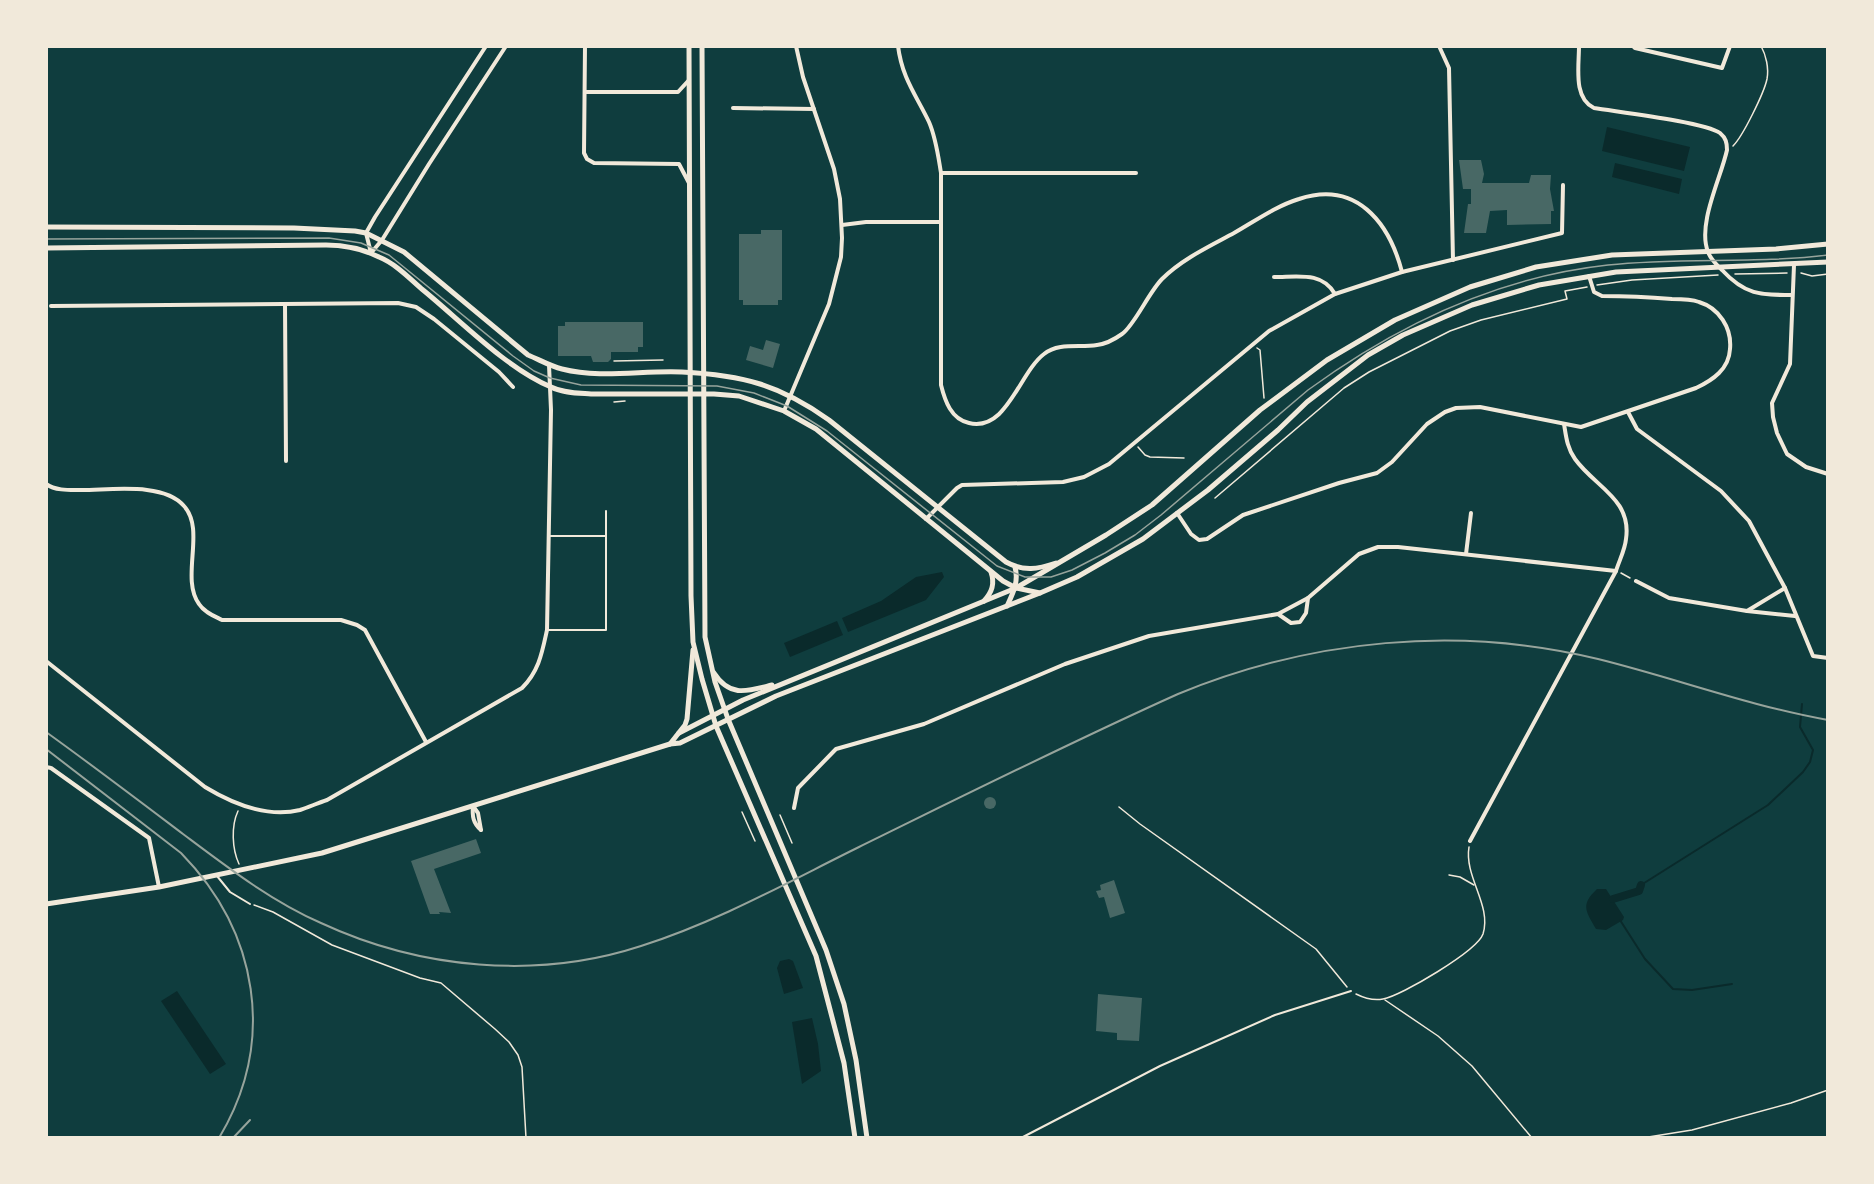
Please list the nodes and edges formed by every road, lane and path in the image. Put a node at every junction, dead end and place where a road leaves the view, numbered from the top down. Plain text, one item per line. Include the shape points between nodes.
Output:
1 (486, 46) edge
2 (506, 46) edge
3 (585, 46) edge
4 (689, 46) edge
5 (702, 46) edge
6 (796, 46) edge
7 (898, 46) edge
8 (1439, 46) edge
9 (1579, 46) edge
10 (1730, 46) edge
11 (1761, 46) edge
12 (1634, 47) edge
13 (689, 80) junction
14 (585, 92) junction
15 (733, 108) dead end
16 (814, 109) junction
17 (1727, 150) junction
18 (941, 173) junction
19 (1136, 173) dead end
20 (690, 184) junction
21 (1563, 184) dead end
22 (941, 222) junction
23 (842, 225) junction
24 (46, 227) edge
25 (366, 233) junction
26 (382, 240) junction
27 (1827, 244) edge
28 (46, 248) edge
29 (1707, 250) junction
30 (370, 253) junction
31 (1453, 260) junction
32 (1827, 262) edge
33 (1794, 265) junction
34 (1719, 267) junction
35 (1402, 272) junction
36 (1788, 272) dead end
37 (1800, 273) dead end
38 (1726, 274) junction
39 (1827, 274) edge
40 (1589, 276) junction
41 (1274, 277) dead end
42 (1592, 286) junction
43 (1335, 294) junction
44 (1792, 295) junction
45 (285, 304) junction
46 (51, 306) dead end
47 (1257, 347) dead end
48 (663, 360) dead end
49 (614, 361) dead end
50 (549, 365) junction
51 (513, 387) dead end
52 (551, 388) junction
53 (791, 396) junction
54 (1264, 400) dead end
55 (784, 411) junction
56 (1628, 412) junction
57 (1564, 424) junction
58 (1137, 446) dead end
59 (1184, 458) dead end
60 (286, 461) dead end
61 (1827, 474) edge
62 (46, 484) edge
63 (1215, 498) dead end
64 (937, 507) junction
65 (606, 511) dead end
66 (1177, 513) junction
67 (1472, 513) dead end
68 (926, 519) junction
69 (549, 536) junction
70 (606, 536) junction
71 (1466, 554) junction
72 (1063, 560) junction
73 (1015, 567) junction
74 (990, 570) junction
75 (1616, 571) junction
76 (1636, 581) joint
77 (1016, 588) junction
78 (1785, 588) junction
79 (1040, 593) junction
80 (1308, 598) junction
81 (983, 602) junction
82 (1007, 606) junction
83 (1747, 611) junction
84 (1278, 614) junction
85 (1795, 616) junction
86 (547, 630) junction
87 (693, 642) junction
88 (1827, 658) edge
89 (46, 661) edge
90 (710, 667) junction
91 (791, 680) junction
92 (724, 709) junction
93 (713, 715) junction
94 (728, 719) junction
95 (716, 726) junction
96 (679, 733) junction
97 (426, 742) junction
98 (670, 744) junction
99 (46, 767) edge
100 (240, 805) junction
101 (473, 806) junction
102 (1119, 807) dead end
103 (794, 808) dead end
104 (742, 812) dead end
105 (780, 815) dead end
106 (755, 841) dead end
107 (1470, 841) joint
108 (792, 843) dead end
109 (242, 871) junction
110 (1449, 875) dead end
111 (217, 876) junction
112 (1474, 886) junction
113 (159, 887) junction
114 (46, 898) edge
115 (49, 903) edge
116 (250, 904) joint
117 (1351, 991) junction
118 (1383, 999) junction
119 (1827, 1090) edge
120 (526, 1137) edge
121 (855, 1137) edge
122 (867, 1137) edge
123 (1021, 1137) edge
124 (1532, 1137) edge
125 (1642, 1137) edge

1 - 25 street
2 - 26 street
3 - 14 street
4 - 13 main road
5 - 90 main road via 705,637
6 - 16 street
7 - 18 street via 910,88 937,145
8 - 31 street via 1449,68
9 - 17 street via 1581,95 1585,102 1594,108 1704,127 1722,135
10 - 12 street via 1722,68
11 - 17 path via 1766,55 1767,78 1743,135
13 - 14 street via 678,92
13 - 20 main road
14 - 20 street via 587,159 594,163 679,164
15 - 16 street
16 - 23 street via 834,169
17 - 29 street via 1710,206
18 - 19 street
18 - 22 street
20 - 87 main road
21 - 31 street via 1562,233
22 - 23 street
22 - 35 street via 941,385 956,417 977,424 997,417 1035,360 1061,347 1098,345 1124,333 1162,279 1182,263 1297,199 1332,195 1366,208 1387,231
23 - 53 street via 835,286
24 - 25 main road via 294,228
25 - 26 main road
25 - 30 street
26 - 30 street
26 - 50 main road via 404,252 528,355
27 - 29 main road
28 - 30 main road via 326,244
29 - 34 street
29 - 72 main road via 1612,255 1536,267 1470,287 1395,320 1327,360 1274,399 1152,505
30 - 52 main road via 393,264 503,357
31 - 35 street
32 - 33 main road
33 - 34 main road
33 - 44 street
34 - 38 street
34 - 40 main road
35 - 43 street
36 - 38 path
37 - 39 path
38 - 42 path via 1632,279
38 - 44 street via 1745,291
40 - 42 street
40 - 66 main road via 1539,285 1472,305 1403,335 1330,383
41 - 43 street via 1316,277 1329,284
42 - 56 street via 1602,296 1699,302 1719,315 1727,326 1730,350 1714,379
42 - 63 path via 1565,291 1567,299 1450,331 1369,372 1344,388
43 - 64 street via 1269,331 1094,472 1063,482 969,483 957,488
44 - 61 street via 1790,364 1772,404 1773,417 1787,454 1806,467
45 - 46 street
45 - 51 street via 398,303 416,307
45 - 60 street
47 - 54 path
48 - 49 path
50 - 52 street
50 - 53 main road via 582,372 682,372 730,377
52 - 55 main road via 591,394 714,394 750,399
52 - 69 street
53 - 55 street
53 - 64 main road via 829,420
55 - 68 main road via 816,429
56 - 57 street via 1581,427
56 - 78 street via 1637,429 1721,491 1749,521
57 - 66 street via 1480,407 1456,408 1426,424 1392,462 1377,472 1243,515 1207,539 1199,540 1191,534
57 - 75 street via 1566,442 1575,460 1622,508 1626,542
58 - 59 path via 1150,457
62 - 97 street via 68,490 150,490 170,494 184,505 192,520 193,587 198,604 222,620 341,620 357,625 365,630
64 - 68 street
64 - 73 main road
65 - 70 lane
66 - 79 main road via 1114,557
67 - 71 street
68 - 74 main road
69 - 70 lane
69 - 86 street
70 - 86 lane via 606,630
71 - 75 street
71 - 80 street via 1378,547 1359,554
72 - 73 main road via 1034,569
72 - 77 main road
73 - 77 main road
74 - 77 main road
74 - 81 main road via 992,585
75 - 76 path
75 - 107 street
76 - 83 street via 1669,598
77 - 79 main road
77 - 81 main road
77 - 82 main road
78 - 83 street
78 - 85 street
79 - 82 main road
80 - 84 street
80 - 84 street via 1300,622 1291,623
81 - 91 main road
82 - 94 main road via 776,696
83 - 85 street
84 - 103 street via 1149,636 1065,664 924,724 836,749 798,788
85 - 88 street via 1813,656
86 - 97 street via 542,659 522,688
87 - 93 main road
87 - 96 main road via 689,711
89 - 100 street via 205,787
90 - 91 main road via 722,683 738,691
90 - 92 main road
91 - 92 main road
92 - 93 main road
92 - 94 main road
93 - 95 main road
93 - 96 main road
94 - 95 main road
94 - 122 main road via 830,961 856,1060
95 - 98 main road
95 - 121 main road via 816,956 844,1063
96 - 98 main road
97 - 100 street via 327,800 298,810 268,811
98 - 101 main road
99 - 113 street via 149,838
100 - 109 path via 232,823 236,859
101 - 101 street via 475,825 481,830 478,813
101 - 109 main road via 322,853
102 - 117 path via 1307,942
104 - 106 path
105 - 108 path
107 - 112 path via 1468,862
109 - 111 main road
110 - 112 path
111 - 113 main road
111 - 116 lane via 230,892
112 - 118 path via 1484,918 1479,940 1442,968
113 - 115 main road
114 - 115 street
116 - 120 path via 273,912 332,945 441,983 509,1042 518,1055 525,1080
117 - 118 path via 1369,999
117 - 123 lane via 1275,1015 1160,1066
118 - 124 path via 1463,1058
119 - 125 path via 1692,1130

